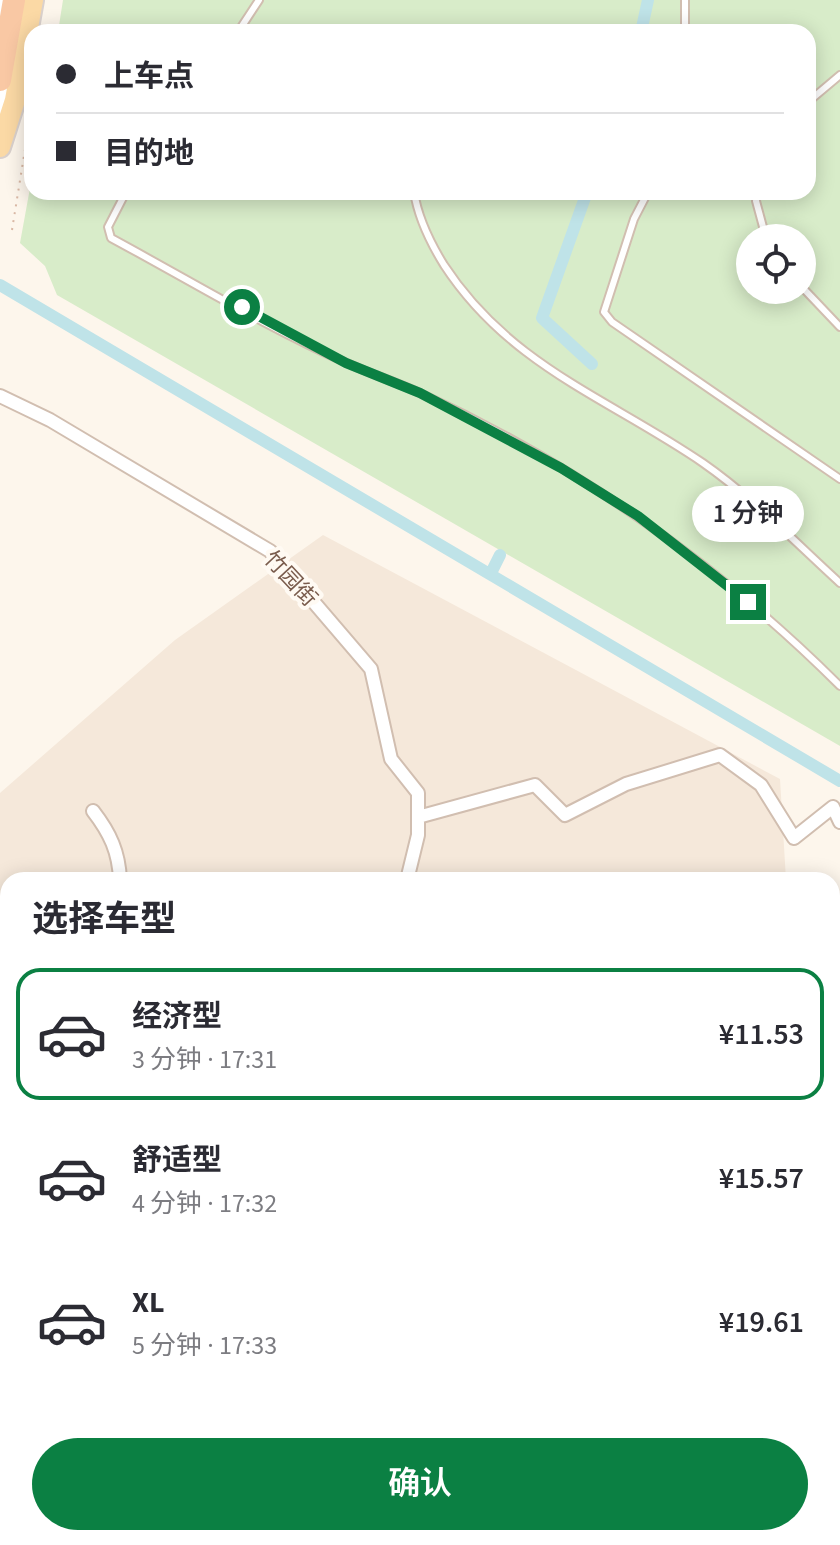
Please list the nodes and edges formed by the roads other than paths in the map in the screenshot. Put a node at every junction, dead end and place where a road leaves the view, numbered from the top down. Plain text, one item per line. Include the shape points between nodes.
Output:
1 (3, 0) edge
2 (14, 0) edge
3 (20, 0) edge
4 (33, 0) edge
5 (259, 0) edge
6 (685, 0) edge
7 (0, 16) edge
8 (29, 24) edge
9 (243, 24) edge
10 (685, 24) edge
11 (24, 50) edge
12 (840, 75) edge
13 (0, 80) edge
14 (816, 95) edge
15 (0, 116) edge
16 (0, 147) edge
17 (122, 200) edge
18 (415, 200) edge
19 (644, 200) edge
20 (756, 200) edge
21 (762, 224) edge
22 (816, 302) edge
23 (840, 327) edge
24 (0, 396) edge
25 (840, 479) edge
26 (840, 583) edge
27 (840, 686) edge
28 (93, 811) dead end
29 (418, 817) junction
30 (840, 822) edge
31 (120, 872) edge
32 (409, 872) edge

1 - 7 street
2 - 13 highway
3 - 15 street
4 - 8 main road
5 - 9 lane
6 - 10 lane
11 - 16 main road
12 - 14 lane
17 - 27 lane via 108,227 111,238 346,363 420,393 561,468 638,516 724,581
18 - 26 lane via 436,252 466,299 542,367 703,463
19 - 25 lane via 604,312
20 - 21 lane
22 - 23 lane
24 - 29 street, 竹园街 via 50,420 270,551 371,669 391,759 418,793
28 - 31 street via 108,830
29 - 30 street via 535,785 565,815 626,784 720,755 761,785 794,838 833,807
29 - 32 street, 竹园街

